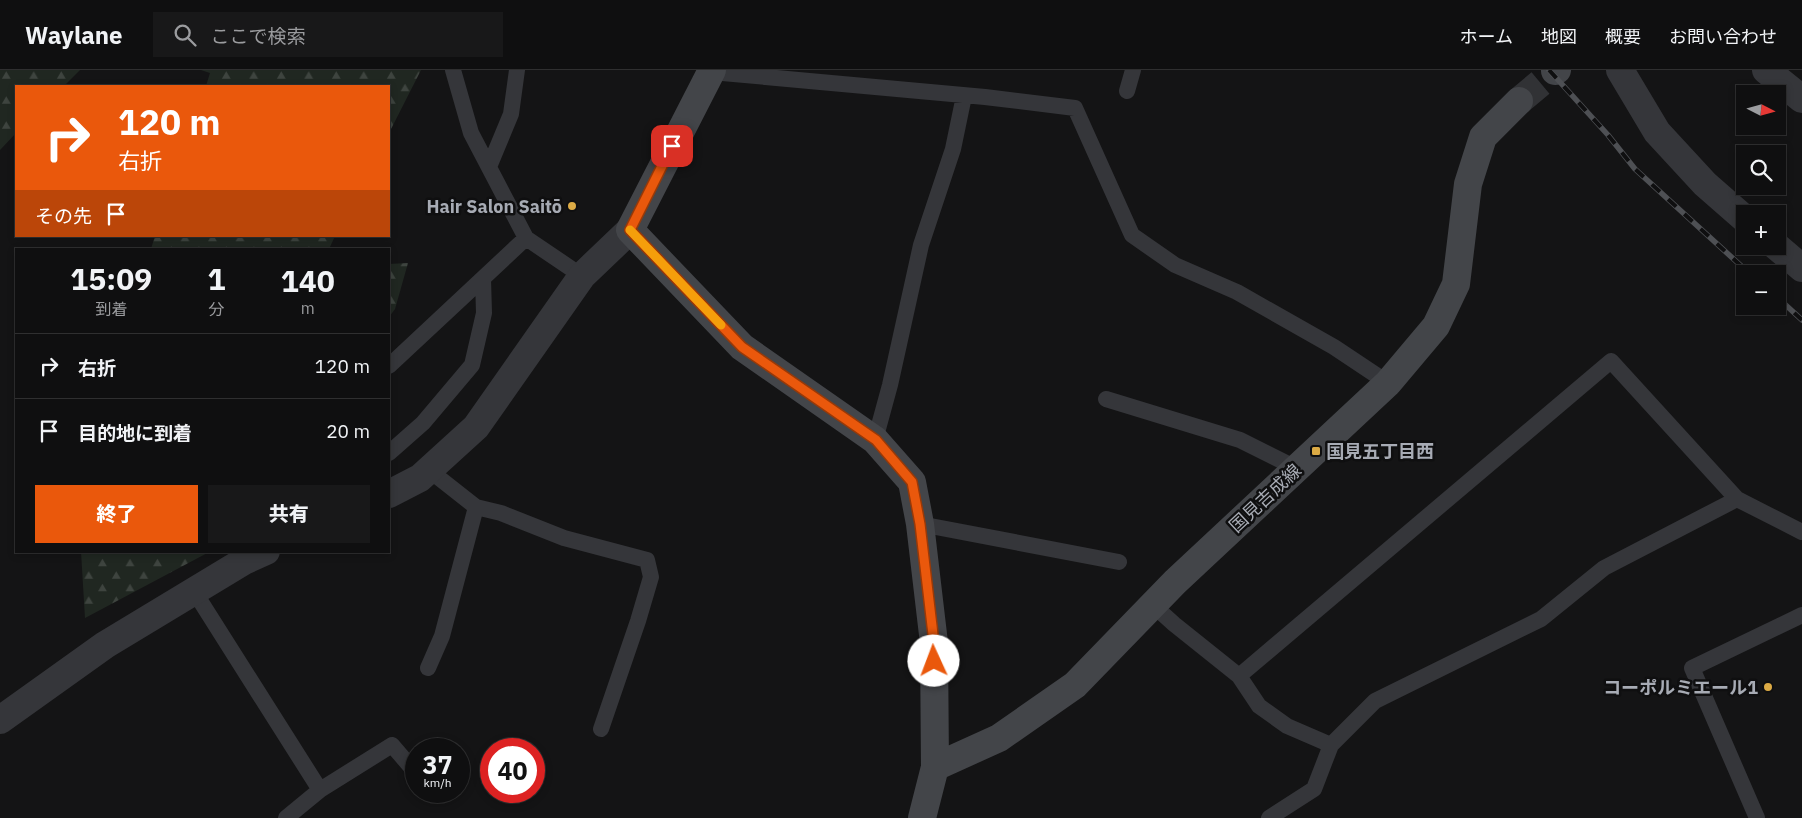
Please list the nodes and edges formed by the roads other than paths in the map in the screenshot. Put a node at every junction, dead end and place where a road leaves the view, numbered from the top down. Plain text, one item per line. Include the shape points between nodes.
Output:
1 (453, 70) edge
2 (517, 70) edge
3 (1133, 70) edge
4 (1620, 70) edge
5 (1766, 70) edge
6 (712, 71) edge
7 (1127, 91) dead end
8 (964, 96) junction
9 (1802, 99) edge
10 (1519, 101) tunnel mouth
11 (489, 167) junction
12 (1736, 211) edge
13 (630, 230) junction
14 (526, 238) junction
15 (1786, 254) edge
16 (1802, 268) edge
17 (582, 276) junction
18 (483, 279) junction
19 (390, 365) edge
20 (1388, 383) junction
21 (1106, 398) dead end
22 (876, 440) junction
23 (390, 452) edge
24 (1296, 468) junction
25 (429, 470) junction
26 (390, 493) edge
27 (1737, 499) junction
28 (476, 507) junction
29 (920, 524) junction
30 (1802, 532) edge
31 (262, 553) edge
32 (1119, 562) dead end
33 (194, 591) junction
34 (1153, 605) junction
35 (1802, 615) edge
36 (428, 668) dead end
37 (1239, 676) junction
38 (0, 720) edge
39 (600, 729) dead end
40 (1331, 745) junction
41 (405, 760) edge
42 (935, 767) junction
43 (320, 790) junction
44 (286, 818) edge
45 (922, 818) edge
46 (1269, 818) edge
47 (1757, 818) edge

1 - 11 lane via 471,133
2 - 11 lane via 511,114
3 - 7 lane
4 - 12 street via 1657,132 1705,184
5 - 9 street
6 - 8 lane
6 - 13 street
8 - 20 lane via 1075,108 1132,235 1175,265 1237,292
8 - 22 lane via 953,148 922,245
10 - 20 street, 国見吉成線 via 1483,137 1468,184 1456,284 1436,326
11 - 14 lane
13 - 17 street
13 - 22 street via 742,347
14 - 17 lane
14 - 18 lane
15 - 16 street
17 - 25 street via 476,427
18 - 19 lane
18 - 23 lane via 484,313 472,365 423,423
20 - 24 street, 国見吉成線
21 - 24 lane via 1240,440
22 - 29 street via 912,482
24 - 34 street, 国見吉成線
25 - 26 street
25 - 28 lane
27 - 30 lane
27 - 37 lane via 1610,361
27 - 40 lane via 1604,568 1542,619 1375,701
28 - 36 lane via 442,636
28 - 39 lane via 564,538 647,560 651,577
29 - 32 lane
29 - 42 street via 934,643
31 - 33 street
33 - 38 street via 105,645
33 - 43 lane
34 - 37 lane
34 - 42 street, 国見吉成線 via 1075,685 999,738
35 - 47 lane via 1692,668
37 - 40 lane via 1259,706 1287,726
40 - 46 lane via 1314,789
41 - 43 lane via 392,745
42 - 45 street
43 - 44 lane

